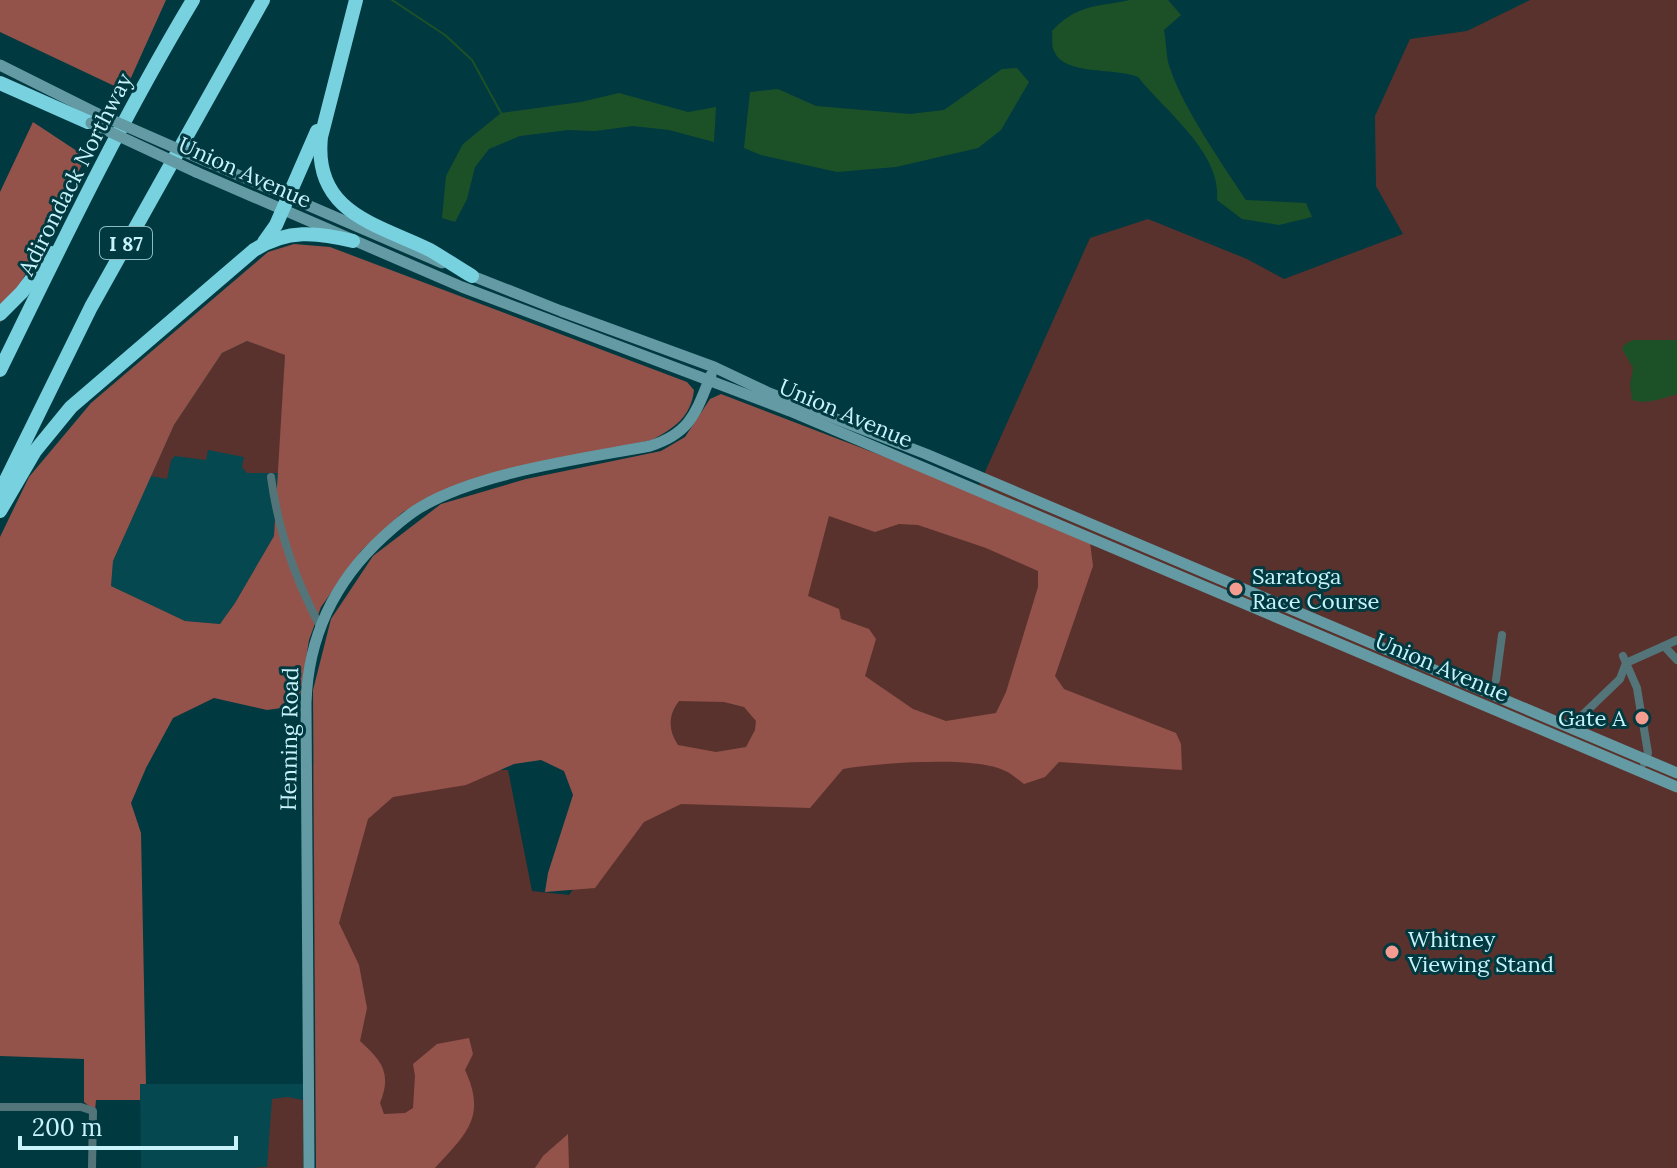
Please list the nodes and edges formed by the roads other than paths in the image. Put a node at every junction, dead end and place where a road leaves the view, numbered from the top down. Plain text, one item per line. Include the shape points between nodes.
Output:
1 (263, 0) edge
2 (356, 0) edge
3 (191, 2) edge
4 (0, 65) edge
5 (0, 76) edge
6 (0, 83) edge
7 (331, 98) junction
8 (92, 119) junction
9 (285, 204) junction
10 (61, 241) junction
11 (353, 241) junction
12 (254, 250) junction
13 (472, 276) junction
14 (0, 314) edge
15 (714, 367) junction
16 (0, 370) edge
17 (709, 380) junction
18 (271, 477) dead end
19 (0, 492) edge
20 (0, 511) edge
21 (320, 626) junction
22 (1502, 635) dead end
23 (1677, 640) edge
24 (1664, 646) junction
25 (1624, 659) junction
26 (1677, 660) edge
27 (1496, 680) dead end
28 (1641, 713) dead end
29 (1643, 723) dead end
30 (1569, 728) junction
31 (1643, 766) junction
32 (1677, 773) edge
33 (1677, 787) edge
34 (0, 1107) edge
35 (92, 1168) edge
36 (309, 1168) edge

1 - 19 highway, I 87 via 91,307
2 - 7 highway
3 - 10 highway, Adirondack Northway / I 87
4 - 8 main road, Union Avenue
5 - 8 main road, Union Avenue
6 - 8 highway
7 - 9 highway
7 - 13 highway via 320,155 336,197 356,216
8 - 9 main road, Union Avenue, bridge via 196,172
8 - 9 main road, Union Avenue, bridge via 203,160
9 - 11 main road, Union Avenue
9 - 12 highway via 271,233
9 - 13 main road, Union Avenue
10 - 14 highway
10 - 16 highway, Adirondack Northway / I 87
11 - 12 highway via 295,233
11 - 17 main road, Union Avenue
12 - 20 highway via 71,407 35,451
13 - 15 main road, Union Avenue
15 - 17 main road, Henning Road
15 - 30 main road, Union Avenue
17 - 21 main road, Henning Road via 694,416 670,440 487,480 422,506 364,556
17 - 31 main road, Union Avenue via 1416,678
18 - 21 street via 298,584
21 - 36 main road, Henning Road via 306,703
22 - 27 street
23 - 24 street
24 - 25 street
24 - 26 street
25 - 28 street
25 - 30 street via 1620,679
29 - 31 street via 1648,753
30 - 31 main road, Union Avenue
31 - 32 main road, Union Avenue
31 - 33 main road, Union Avenue
34 - 35 street via 93,1111

